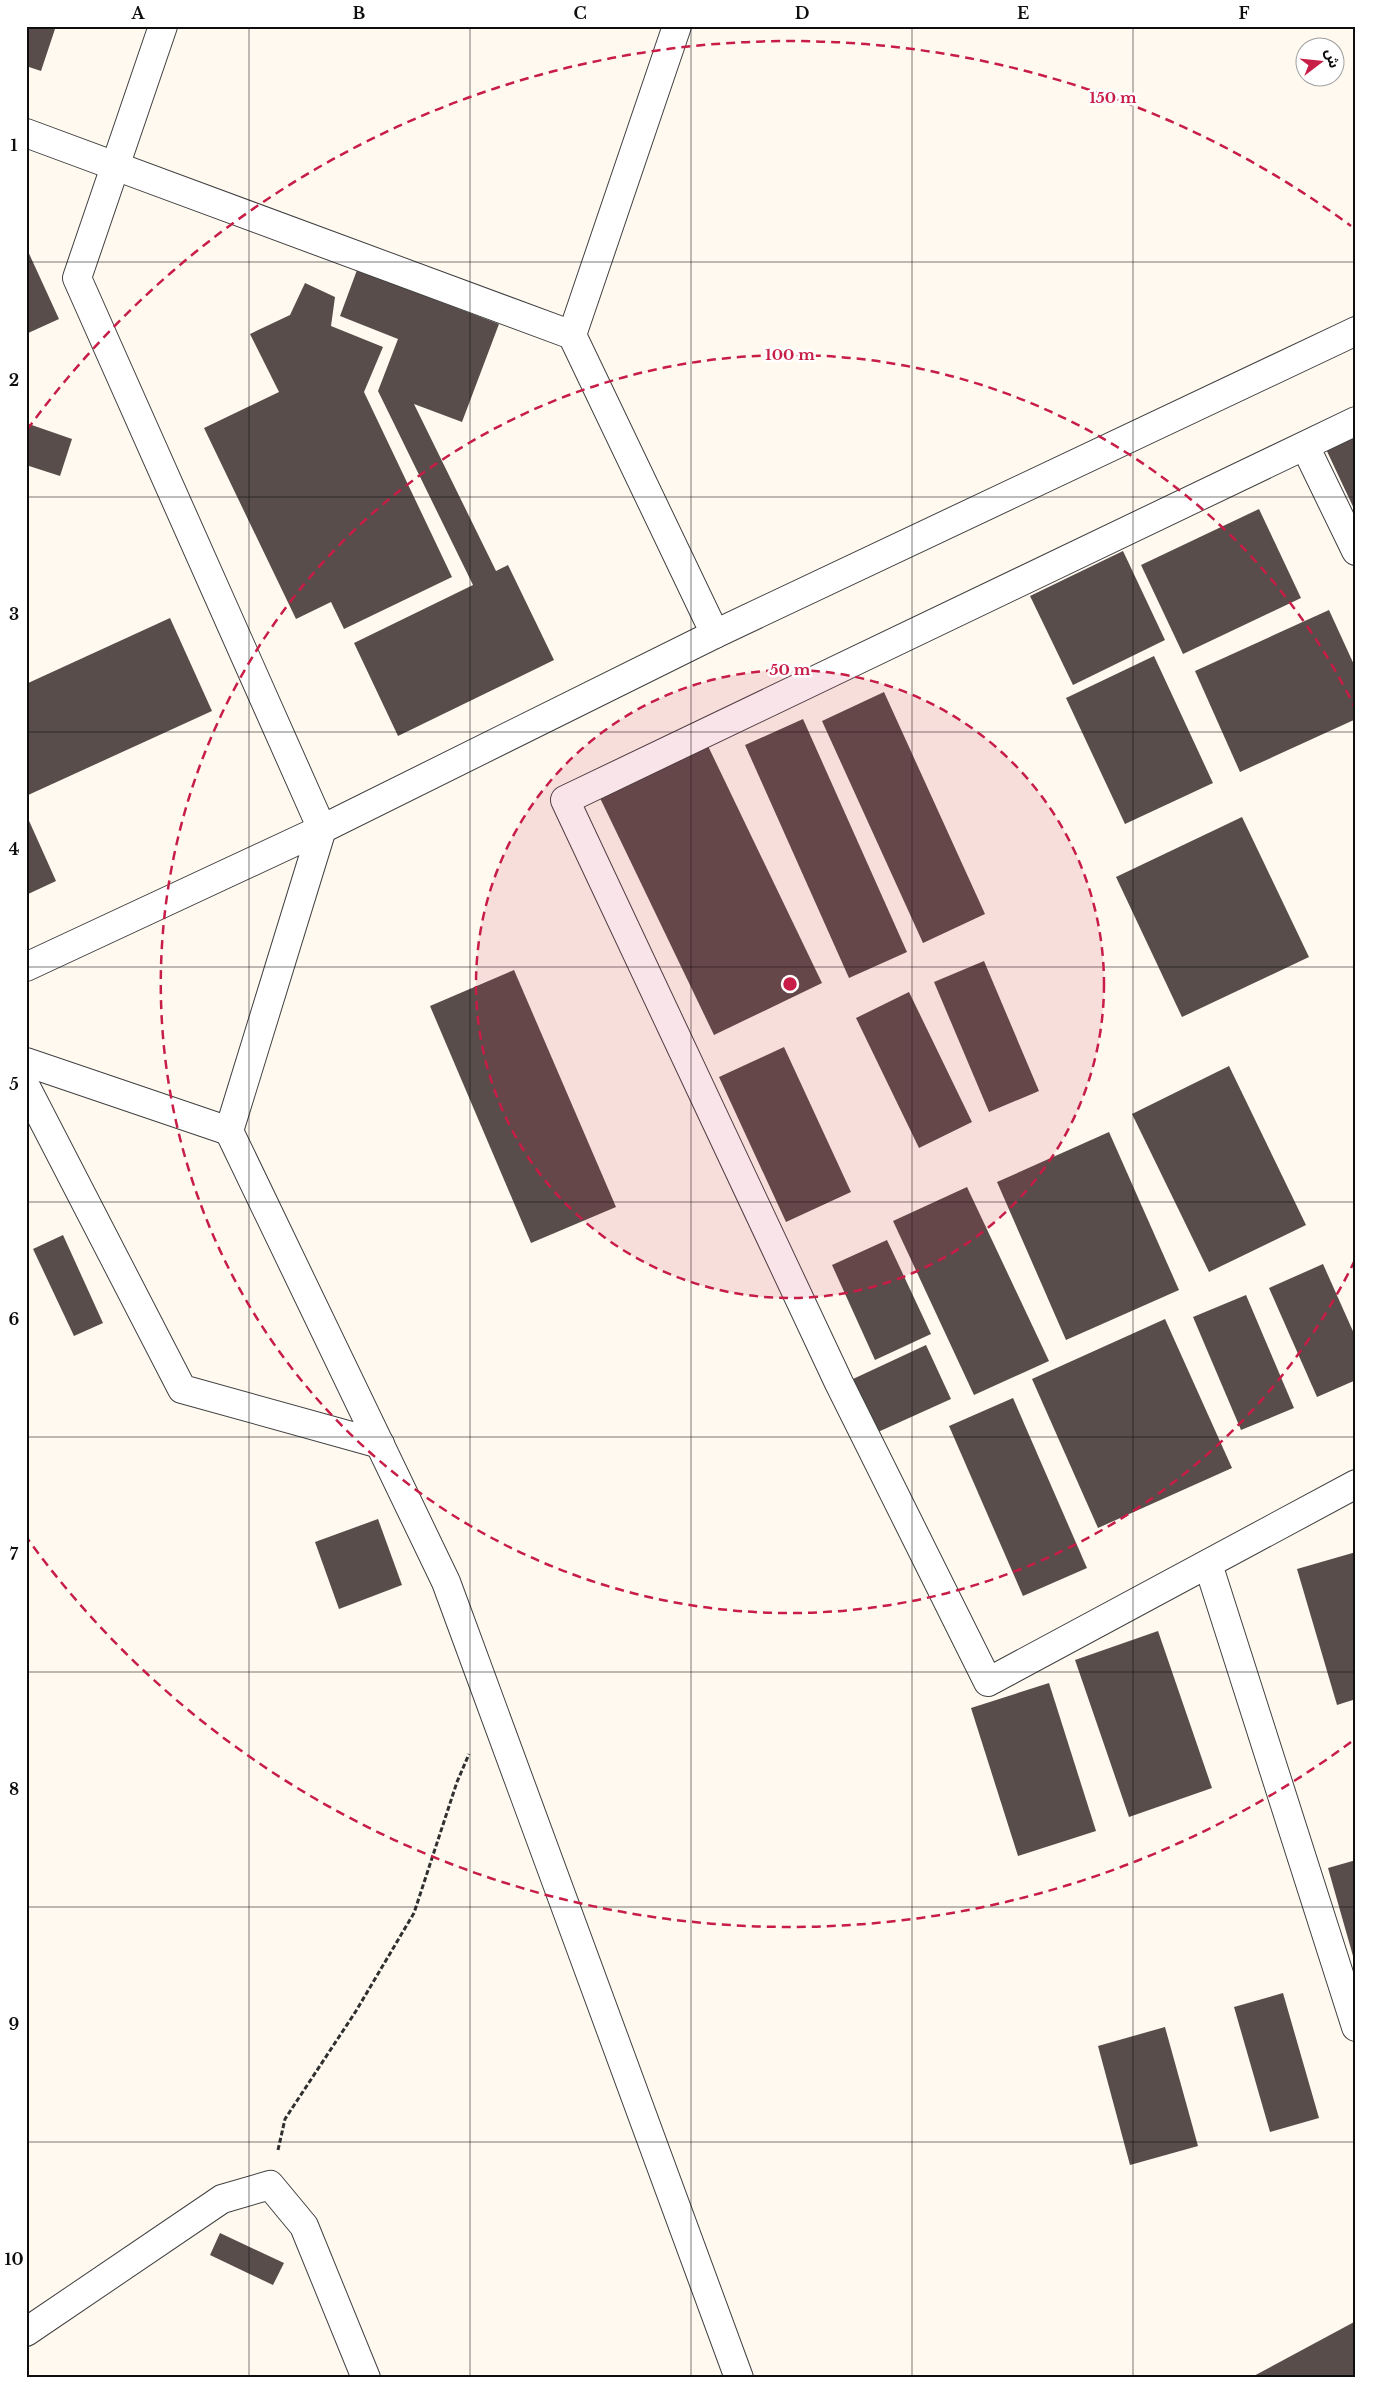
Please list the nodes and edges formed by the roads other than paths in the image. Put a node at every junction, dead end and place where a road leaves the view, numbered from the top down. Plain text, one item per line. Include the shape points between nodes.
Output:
1 (163, 26) edge
2 (677, 26) edge
3 (26, 133) edge
4 (115, 166) junction
5 (1356, 331) edge
6 (572, 335) junction
7 (1356, 421) edge
8 (1305, 446) junction
9 (1356, 551) edge
10 (715, 634) junction
11 (322, 829) junction
12 (26, 967) edge
13 (26, 1062) edge
14 (26, 1087) edge
15 (229, 1131) junction
16 (380, 1444) junction
17 (1356, 1484) edge
18 (1208, 1564) junction
19 (1356, 2027) edge
20 (26, 2332) edge
21 (366, 2378) edge
22 (739, 2378) edge

1 - 4 street
2 - 6 street
3 - 4 street
4 - 6 street
4 - 11 street via 77,278
5 - 10 street
6 - 10 street
7 - 8 street
8 - 9 street
8 - 18 street via 565,800 838,1383 988,1682
10 - 11 street
11 - 12 street
11 - 15 street
13 - 15 street
14 - 16 street via 182,1389
15 - 16 street
16 - 22 street via 446,1582
17 - 18 street
18 - 19 street
20 - 21 street via 222,2198 270,2185 304,2226

